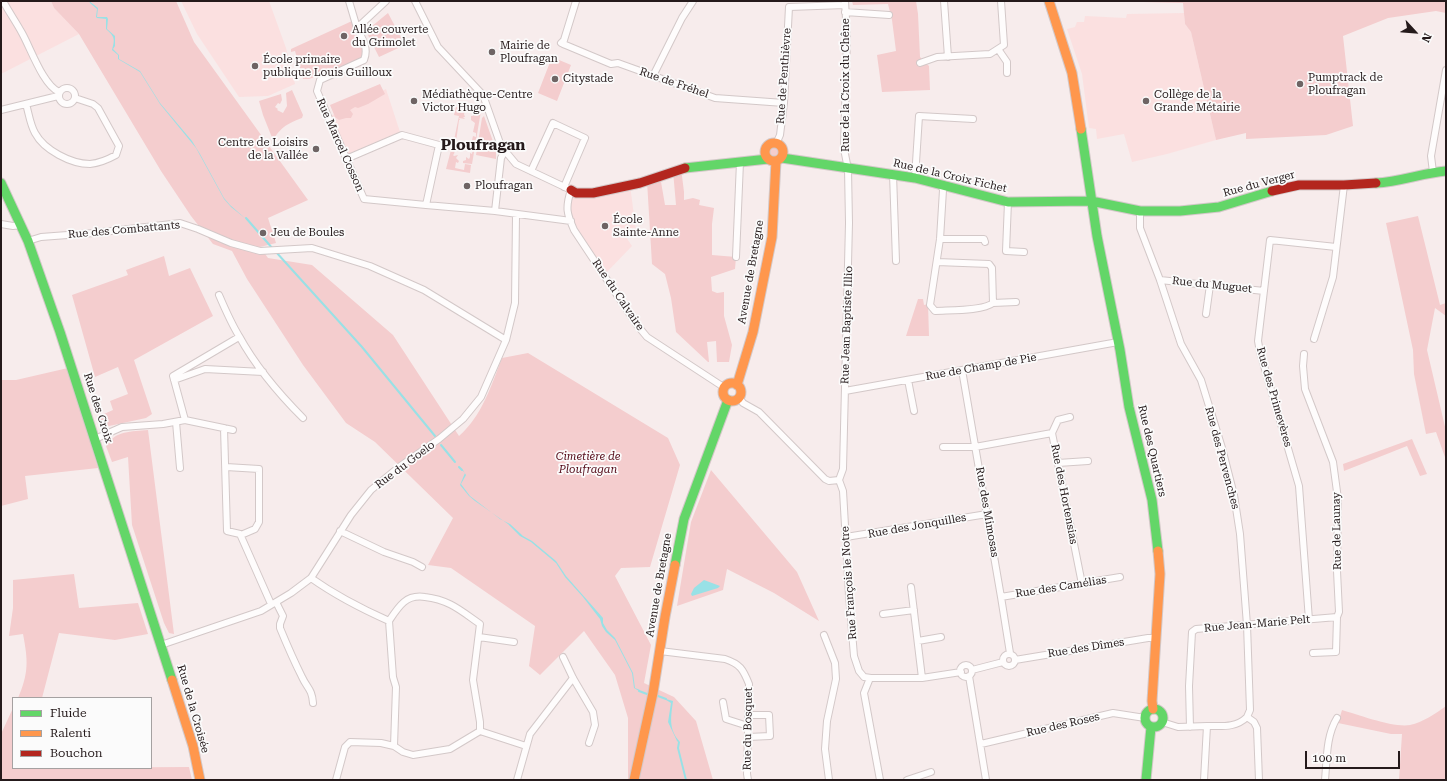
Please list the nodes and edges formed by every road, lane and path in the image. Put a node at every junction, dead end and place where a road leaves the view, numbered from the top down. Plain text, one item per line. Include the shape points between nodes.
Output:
1 (3, 1) edge
2 (349, 1) edge
3 (386, 1) edge
4 (415, 1) edge
5 (576, 1) edge
6 (692, 1) edge
7 (944, 1) edge
8 (1000, 1) edge
9 (1049, 1) edge
10 (845, 3) edge
11 (845, 12) junction
12 (889, 15) dead end
13 (357, 28) junction
14 (998, 49) junction
15 (948, 56) junction
16 (920, 63) dead end
17 (1446, 70) edge
18 (1007, 73) dead end
19 (653, 76) junction
20 (59, 94) junction
21 (75, 98) junction
22 (784, 103) junction
23 (26, 104) junction
24 (1, 110) edge
25 (973, 119) dead end
26 (776, 144) junction
27 (505, 151) junction
28 (346, 159) junction
29 (775, 159) junction
30 (740, 162) junction
31 (848, 169) junction
32 (531, 171) junction
33 (1446, 171) edge
34 (1433, 172) junction
35 (893, 174) junction
36 (916, 178) junction
37 (1, 183) edge
38 (941, 184) junction
39 (1344, 185) junction
40 (567, 189) junction
41 (1091, 201) junction
42 (1008, 202) junction
43 (426, 205) junction
44 (495, 211) junction
45 (1140, 211) junction
46 (516, 215) junction
47 (570, 221) junction
48 (1, 224) edge
49 (21, 224) junction
50 (940, 239) junction
51 (28, 241) junction
52 (985, 242) dead end
53 (1336, 248) junction
54 (1024, 252) dead end
55 (736, 258) dead end
56 (896, 260) dead end
57 (937, 262) junction
58 (1160, 280) junction
59 (1210, 285) junction
60 (1264, 291) junction
61 (219, 295) dead end
62 (1016, 302) dead end
63 (992, 303) junction
64 (1206, 314) dead end
65 (239, 337) junction
66 (1314, 339) dead end
67 (506, 340) junction
68 (1118, 342) junction
69 (1304, 354) dead end
70 (200, 360) junction
71 (204, 369) junction
72 (962, 370) junction
73 (263, 372) junction
74 (174, 378) junction
75 (908, 380) junction
76 (737, 385) junction
77 (725, 388) junction
78 (845, 391) junction
79 (739, 397) junction
80 (728, 400) junction
81 (914, 410) dead end
82 (1070, 417) dead end
83 (303, 418) dead end
84 (185, 420) junction
85 (176, 422) junction
86 (224, 428) junction
87 (233, 430) dead end
88 (1052, 434) junction
89 (95, 439) junction
90 (943, 446) dead end
91 (975, 448) junction
92 (1088, 461) dead end
93 (1058, 463) junction
94 (226, 467) junction
95 (180, 468) dead end
96 (839, 480) junction
97 (987, 514) junction
98 (340, 531) junction
99 (241, 535) junction
100 (846, 537) junction
101 (422, 566) dead end
102 (311, 578) junction
103 (1120, 578) dead end
104 (1082, 584) junction
105 (910, 587) dead end
106 (1001, 597) junction
107 (274, 603) junction
108 (914, 610) junction
109 (883, 614) dead end
110 (1337, 617) junction
111 (1309, 620) junction
112 (388, 621) junction
113 (1247, 625) junction
114 (824, 635) dead end
115 (479, 637) junction
116 (941, 637) dead end
117 (1156, 638) junction
118 (918, 641) junction
119 (514, 642) dead end
120 (161, 645) junction
121 (660, 651) junction
122 (1010, 653) junction
123 (1313, 653) dead end
124 (563, 657) dead end
125 (1015, 660) junction
126 (1003, 662) junction
127 (972, 670) junction
128 (961, 672) junction
129 (969, 676) junction
130 (573, 678) junction
131 (871, 678) junction
132 (922, 678) junction
133 (723, 702) dead end
134 (313, 703) dead end
135 (1153, 709) junction
136 (748, 715) junction
137 (1145, 718) junction
138 (1247, 718) junction
139 (1337, 718) dead end
140 (1162, 722) junction
141 (748, 726) junction
142 (1207, 726) junction
143 (1151, 727) junction
144 (1190, 727) junction
145 (480, 731) junction
146 (748, 737) junction
147 (589, 743) dead end
148 (981, 744) junction
149 (394, 746) junction
150 (526, 746) junction
151 (931, 772) dead end
152 (200, 780) edge
153 (336, 780) edge
154 (517, 780) edge
155 (634, 780) edge
156 (748, 780) edge
157 (829, 780) edge
158 (880, 780) edge
159 (907, 780) edge
160 (986, 780) edge
161 (1146, 780) edge
162 (1204, 780) edge
163 (1259, 780) edge
164 (1325, 780) edge

1 - 20 street via 42,73
2 - 13 street
3 - 13 street
4 - 27 street via 438,47 483,95
5 - 19 street, Rue de Fréhel via 564,44 611,64 618,63
6 - 19 street
7 - 15 street
8 - 14 street via 1004,45
9 - 41 street, Rue des Quartiers via 1072,73
10 - 11 street, Rue de la Croix du Chêne
10 - 22 street, Rue de Penthièvre via 789,7
11 - 12 street
11 - 31 street, Rue de la Croix du Chêne via 847,37 844,149
13 - 28 street, Rue Marcel Cosson via 367,52 364,60 320,80 317,91
14 - 15 street via 990,54
14 - 18 street via 1007,62
15 - 16 street
17 - 34 street via 1431,156
19 - 22 street, Rue de Fréhel via 715,98
20 - 21 street via 65,88 70,88 74,91
20 - 21 street via 60,101 66,105
20 - 23 street
21 - 23 street via 98,108 119,146 116,155 104,162 89,164 52,151 36,134
22 - 26 street, Rue de Penthièvre via 780,135
23 - 24 street
25 - 36 street via 918,116
26 - 29 street via 783,149
26 - 29 street via 766,148 765,154
27 - 32 street via 516,164
27 - 44 street via 501,158
28 - 43 street, Rue Marcel Cosson via 364,199
28 - 43 street via 402,135 439,145
29 - 30 street, Rue de la Croix Fichet
29 - 31 street, Rue de la Croix Fichet
29 - 76 street, Avenue de Bretagne via 772,237 768,263 755,324
30 - 40 street, Rue de la Croix Fichet via 683,168 640,183 594,193 576,193
30 - 55 street
31 - 35 street, Rue de la Croix Fichet
31 - 78 street, Rue Jean Baptiste Illio via 850,223
32 - 40 street
32 - 40 street, Rue du Calvaire via 553,123 584,138
33 - 34 street, Rue du Verger
34 - 39 street, Rue du Verger via 1393,182
35 - 36 street, Rue de la Croix Fichet
35 - 56 street
36 - 38 street, Rue de la Croix Fichet
37 - 49 street, Rue des Croix
38 - 42 street, Rue de la Croix Fichet
38 - 50 street
39 - 45 street, Rue du Verger via 1299,185 1219,207 1180,211
39 - 53 street
40 - 47 street, Rue du Calvaire
41 - 42 street, Rue de la Croix Fichet
41 - 45 street, Rue du Verger
41 - 68 street, Rue des Quartiers
42 - 54 street via 1006,251
43 - 44 street
44 - 46 street
45 - 58 street, Rue des Pervenches via 1140,228
46 - 47 street
46 - 67 street, Rue du Goelo via 515,302
47 - 77 street, Rue du Calvaire via 647,337
48 - 49 street
49 - 51 street, Rue des Croix
50 - 52 street via 984,239
50 - 57 street
51 - 67 street, Rue des Combattants via 41,237 180,223 231,243 260,251 312,248 370,266 424,290
51 - 89 street, Rue des Croix
53 - 60 street, Rue des Primevères via 1270,240
53 - 66 street via 1333,277
57 - 63 street via 989,264 992,268
57 - 63 street via 930,305 935,311 964,310 989,306
58 - 59 street, Rue du Muguet
58 - 113 street, Rue des Pervenches via 1181,344 1201,380 1234,495 1240,534
59 - 60 street, Rue du Muguet
59 - 64 street
60 - 111 street, Rue des Primevères via 1258,341 1299,486
61 - 65 street
62 - 63 street
65 - 70 street
65 - 73 street
67 - 98 street, Rue du Goelo via 481,397 463,419 371,490
68 - 72 street, Rue de Champ de Pie
68 - 117 street, Rue des Quartiers via 1157,534 1160,574
69 - 110 street, Rue de Launay via 1305,389 1333,462 1337,491
70 - 71 street
70 - 74 street
71 - 73 street
71 - 74 street
72 - 75 street, Rue de Champ de Pie
72 - 91 street, Rue des Mimosas
73 - 83 street via 280,396
74 - 84 street
75 - 78 street, Rue de Champ de Pie
75 - 81 street
76 - 77 street via 729,384
76 - 79 street via 740,389
77 - 80 street via 724,394
78 - 96 street, Rue Jean Baptiste Illio via 843,472
79 - 80 street via 734,401
79 - 96 street via 743,403 759,412 824,479
80 - 121 street, Avenue de Bretagne via 684,519
82 - 88 street via 1058,420
84 - 85 street
84 - 86 street
85 - 89 street via 122,427
85 - 95 street
86 - 87 street
86 - 94 street
88 - 91 street, Rue des Hortensias
88 - 93 street, Rue des Hortensias
89 - 120 street, Rue des Croix
90 - 91 street, Rue des Hortensias
91 - 97 street, Rue des Mimosas
92 - 93 street
93 - 104 street, Rue des Hortensias
94 - 99 street via 227,531
94 - 99 street via 259,469 259,522 255,529
96 - 100 street, Rue François le Notre
97 - 100 street, Rue des Jonquilles
97 - 106 street, Rue des Mimosas
98 - 101 street via 384,552
98 - 102 street, Rue du Goelo
99 - 107 street
100 - 131 street, Rue François le Notre via 854,656 859,671 864,677
102 - 107 street, Rue du Goelo
102 - 112 street via 369,613
103 - 104 street, Rue des Camélias
104 - 106 street, Rue des Camélias
105 - 108 street
106 - 122 street, Rue des Mimosas
107 - 120 street, Rue du Goelo via 261,611
107 - 134 street via 283,616 280,628 309,688
108 - 109 street
108 - 118 street
110 - 111 street, Rue Jean-Marie Pelt
110 - 123 street via 1336,652
111 - 113 street, Rue Jean-Marie Pelt
112 - 115 street via 404,602 413,597 436,598 446,601 480,624
112 - 149 street via 396,687
113 - 138 street, Rue des Pervenches via 1250,710
113 - 144 street, Rue Jean-Marie Pelt via 1196,629 1192,632
114 - 157 street via 834,663 836,679 827,721 825,749
115 - 119 street
115 - 145 street via 473,680
116 - 118 street
117 - 125 street, Rue des Dîmes
117 - 135 street, Rue des Quartiers
118 - 132 street
120 - 152 street, Rue de la Croisée via 193,746
121 - 136 street, Rue du Bosquet via 735,662 744,671 749,684
121 - 155 street, Avenue de Bretagne
122 - 125 street
122 - 126 street via 1004,656
124 - 130 street
125 - 126 street via 1009,666
126 - 127 street
127 - 128 street via 966,665
127 - 129 street
128 - 129 street via 963,676
128 - 132 street
129 - 148 street
130 - 147 street via 593,712 595,724
130 - 150 street via 530,734
131 - 132 street
131 - 158 street via 864,693
133 - 141 street via 726,719
135 - 137 street
135 - 140 street via 1162,714
136 - 141 street, Rue du Bosquet
136 - 146 street via 769,715 770,736
137 - 143 street
137 - 148 street, Rue des Roses via 1113,714
138 - 142 street via 1235,725
138 - 163 street via 1254,722 1257,728
139 - 164 street via 1329,742
140 - 143 street
140 - 144 street via 1178,727
141 - 146 street, Rue du Bosquet
142 - 144 street
142 - 162 street
143 - 161 street
145 - 149 street via 450,748 412,755
145 - 150 street
146 - 156 street, Rue du Bosquet
148 - 160 street
149 - 153 street via 350,742 345,747
150 - 154 street
151 - 159 street

